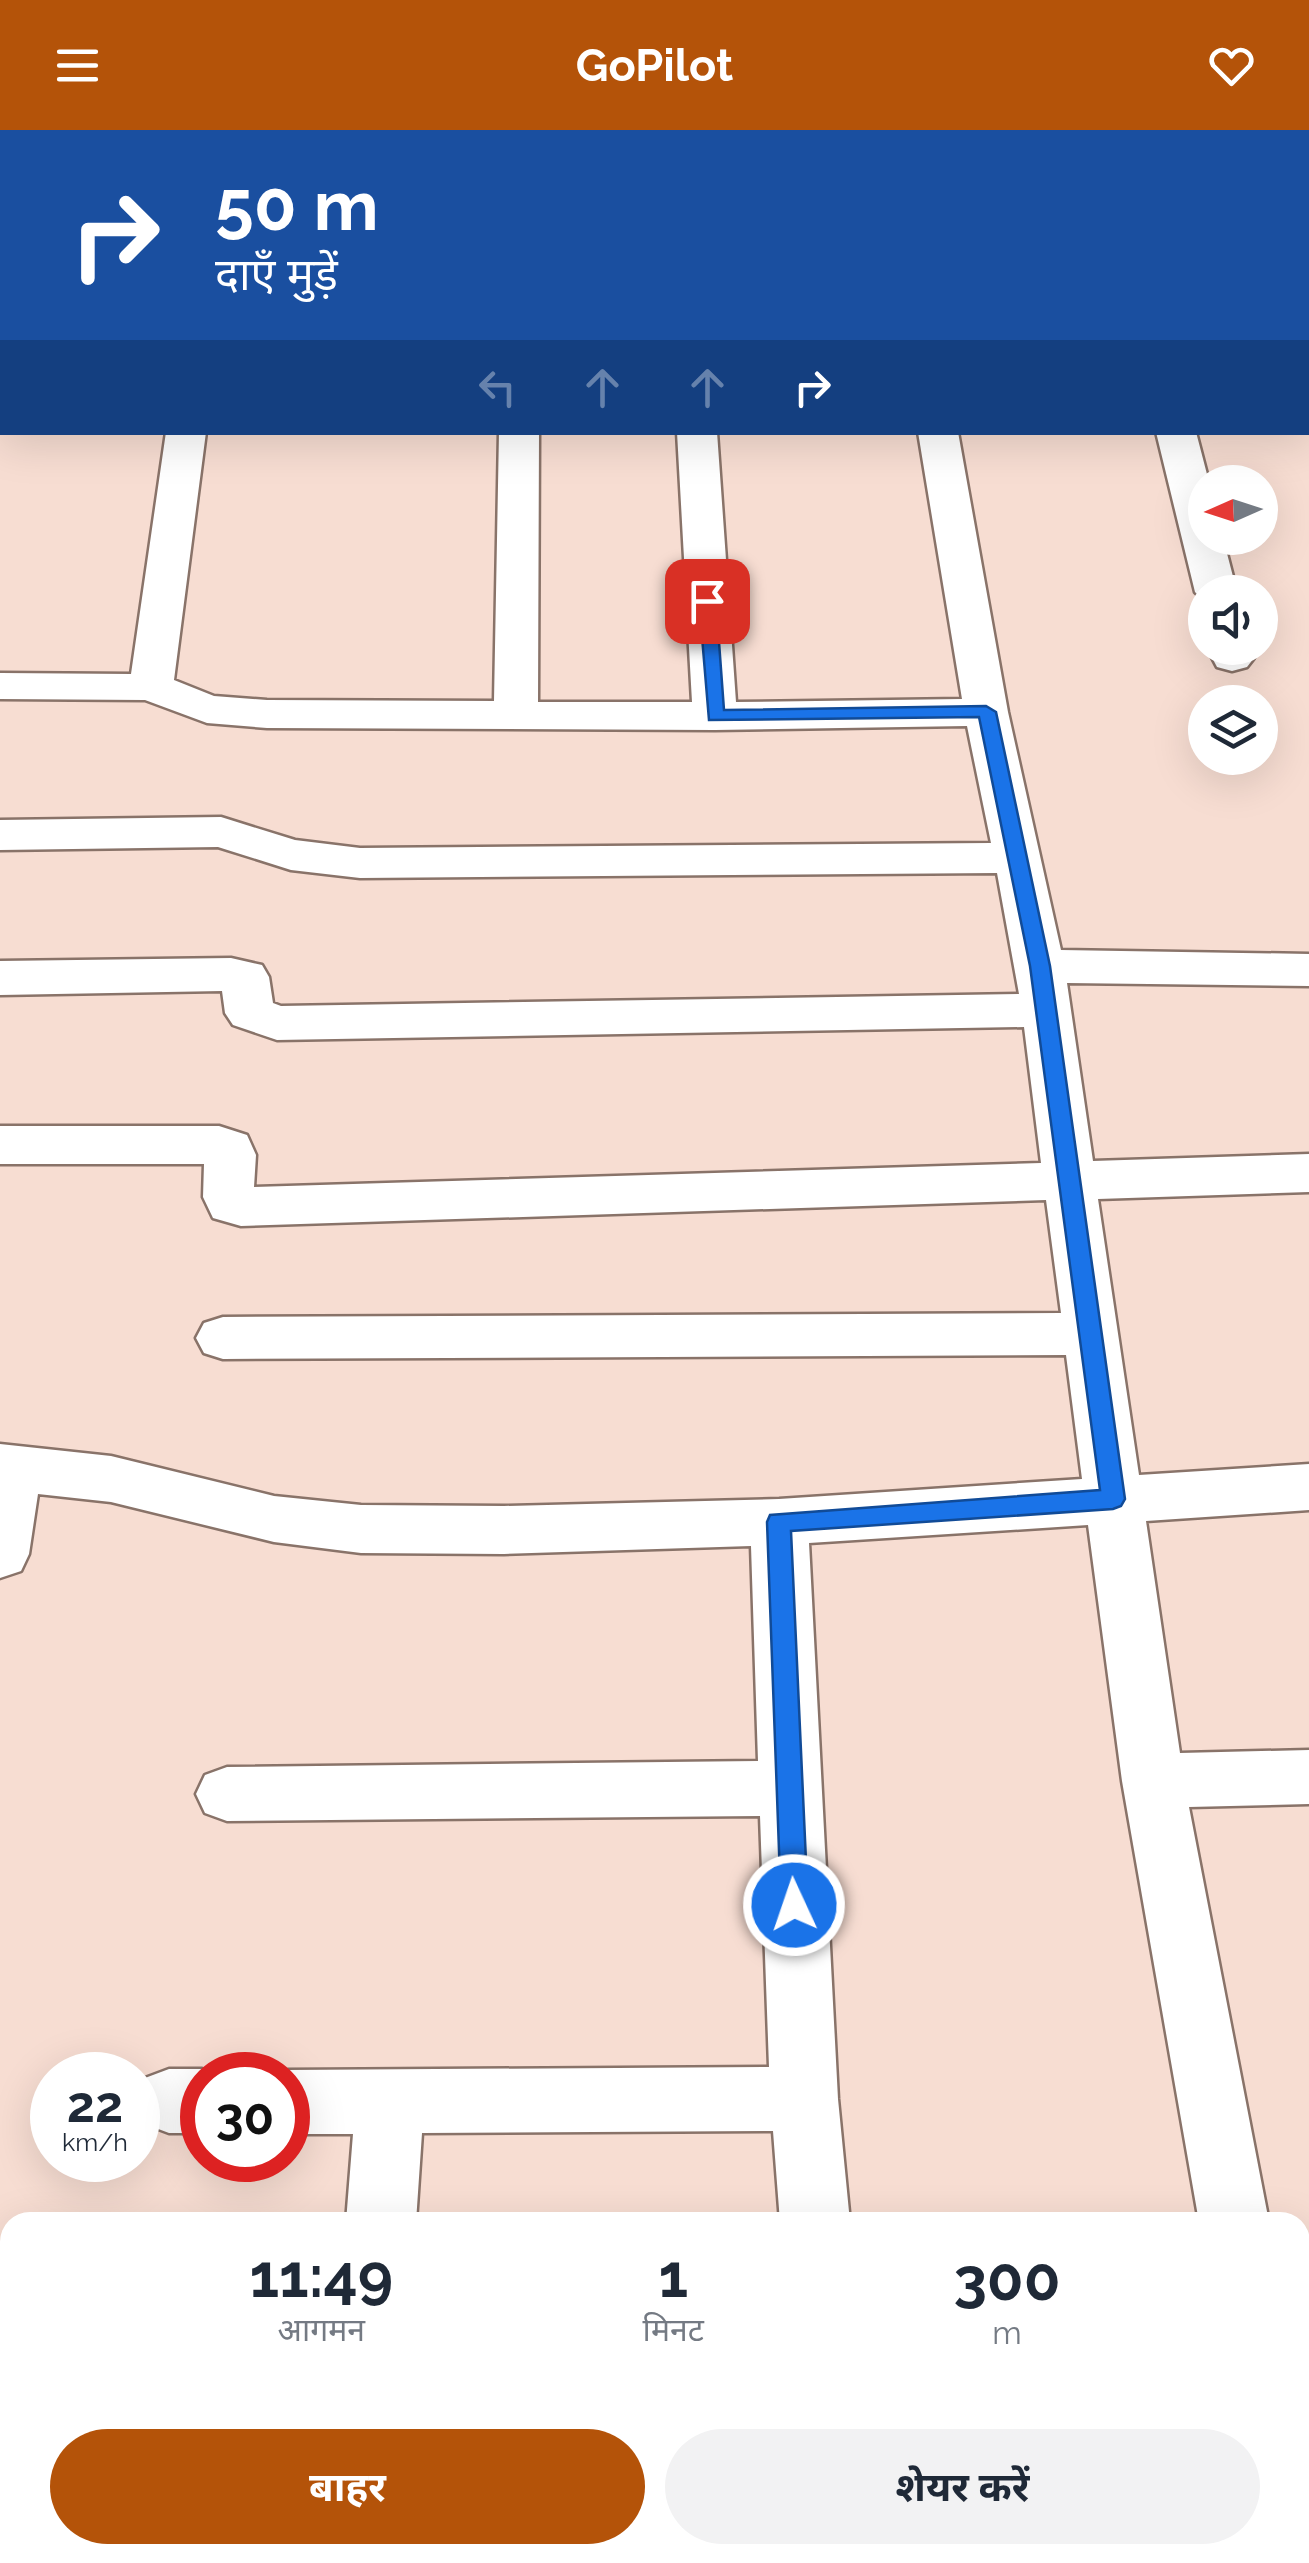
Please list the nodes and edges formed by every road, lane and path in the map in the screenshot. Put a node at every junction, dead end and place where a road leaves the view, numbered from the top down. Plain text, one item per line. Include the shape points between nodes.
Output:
1 (186, 435) edge
2 (520, 435) edge
3 (697, 435) edge
4 (939, 435) edge
5 (1177, 435) edge
6 (1212, 575) edge
7 (0, 686) edge
8 (151, 688) junction
9 (986, 712) junction
10 (516, 714) junction
11 (715, 716) junction
12 (0, 835) edge
13 (1017, 858) junction
14 (1309, 970) edge
15 (0, 978) edge
16 (1042, 988) junction
17 (0, 1145) edge
18 (1309, 1173) edge
19 (1071, 1180) junction
20 (1090, 1334) junction
21 (223, 1338) dead end
22 (7, 1467) edge
23 (1309, 1487) edge
24 (1113, 1499) junction
25 (779, 1522) junction
26 (0, 1554) edge
27 (1309, 1777) edge
28 (1153, 1782) junction
29 (788, 1788) junction
30 (226, 1794) dead end
31 (804, 2099) junction
32 (310, 2102) edge
33 (390, 2102) junction
34 (381, 2212) edge
35 (814, 2212) edge
36 (1232, 2212) edge

1 - 8 street
2 - 10 street
3 - 11 street
4 - 9 street
5 - 6 street
7 - 8 street
8 - 10 street via 207,709 266,714
9 - 11 street
9 - 13 street
10 - 11 street
12 - 13 street via 221,832 291,854 360,862
13 - 16 street
14 - 16 street
15 - 16 street via 231,974 245,977 250,1013 277,1023 802,1017
16 - 19 street
17 - 19 street via 219,1144 231,1154 228,1197 241,1206
18 - 19 street
19 - 20 street
20 - 21 street
20 - 24 street
22 - 25 street via 111,1478 274,1519 361,1529
22 - 26 street
23 - 24 street
24 - 25 street
24 - 28 street
25 - 29 street
27 - 28 street
28 - 36 street
29 - 30 street
29 - 31 street
31 - 33 street
31 - 35 street
32 - 33 street
33 - 34 street

